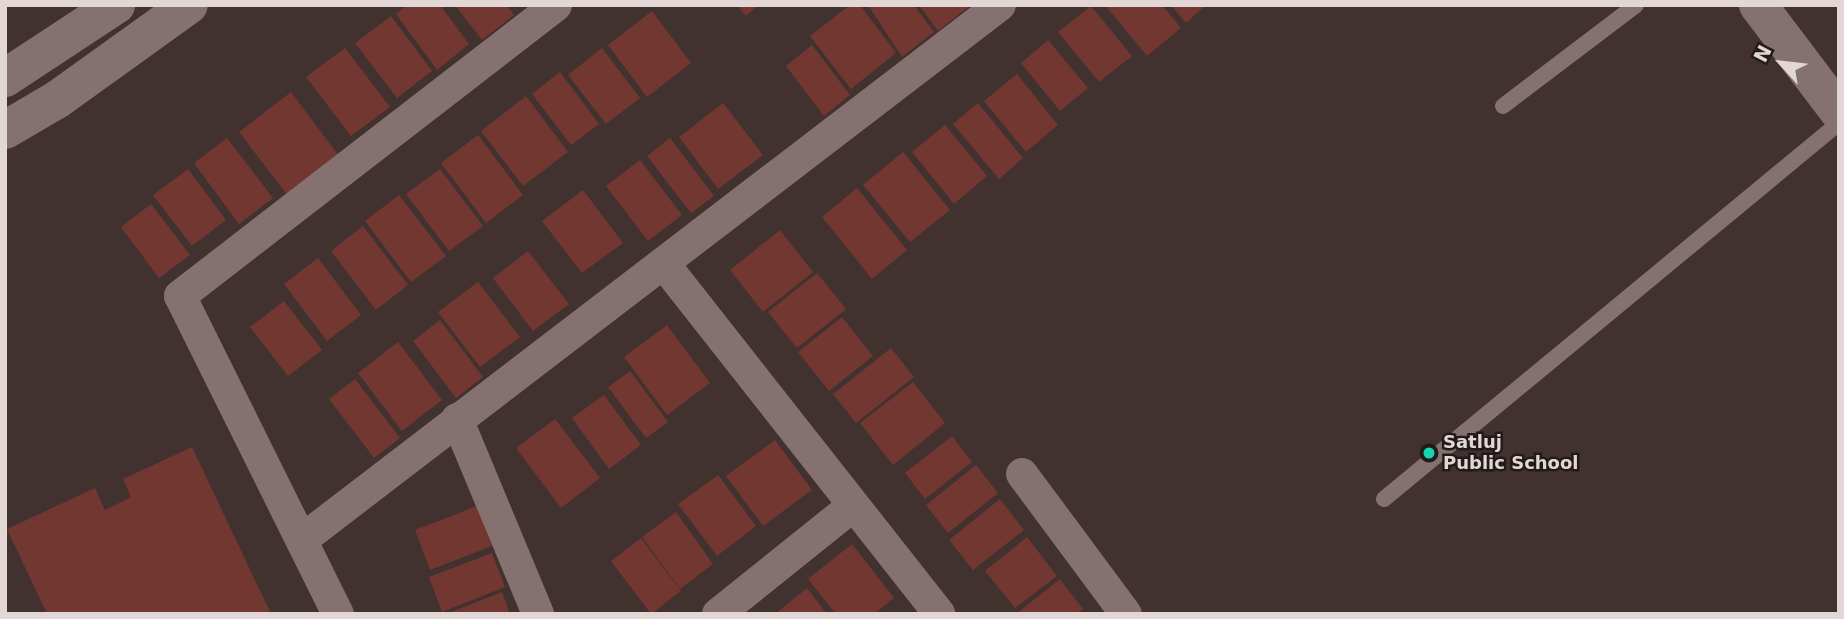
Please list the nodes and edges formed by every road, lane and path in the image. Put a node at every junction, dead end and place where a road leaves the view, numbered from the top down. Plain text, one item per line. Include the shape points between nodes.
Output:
1 (116, 5) edge
2 (189, 5) edge
3 (556, 5) edge
4 (1000, 5) edge
5 (1636, 5) edge
6 (1758, 5) edge
7 (5, 78) edge
8 (1503, 106) dead end
9 (1839, 112) edge
10 (1839, 123) edge
11 (5, 130) edge
12 (664, 264) junction
13 (457, 419) junction
14 (1022, 474) dead end
15 (1384, 499) dead end
16 (853, 506) junction
17 (303, 539) junction
18 (338, 614) edge
19 (538, 614) edge
20 (718, 614) edge
21 (939, 614) edge
22 (1126, 614) edge

1 - 7 street
2 - 11 street via 58,99
3 - 17 street via 180,296
4 - 12 street
5 - 8 lane
6 - 9 street
10 - 15 lane
12 - 13 street
12 - 16 street
13 - 17 street
13 - 19 street
14 - 22 street
16 - 20 street
16 - 21 street
17 - 18 street

